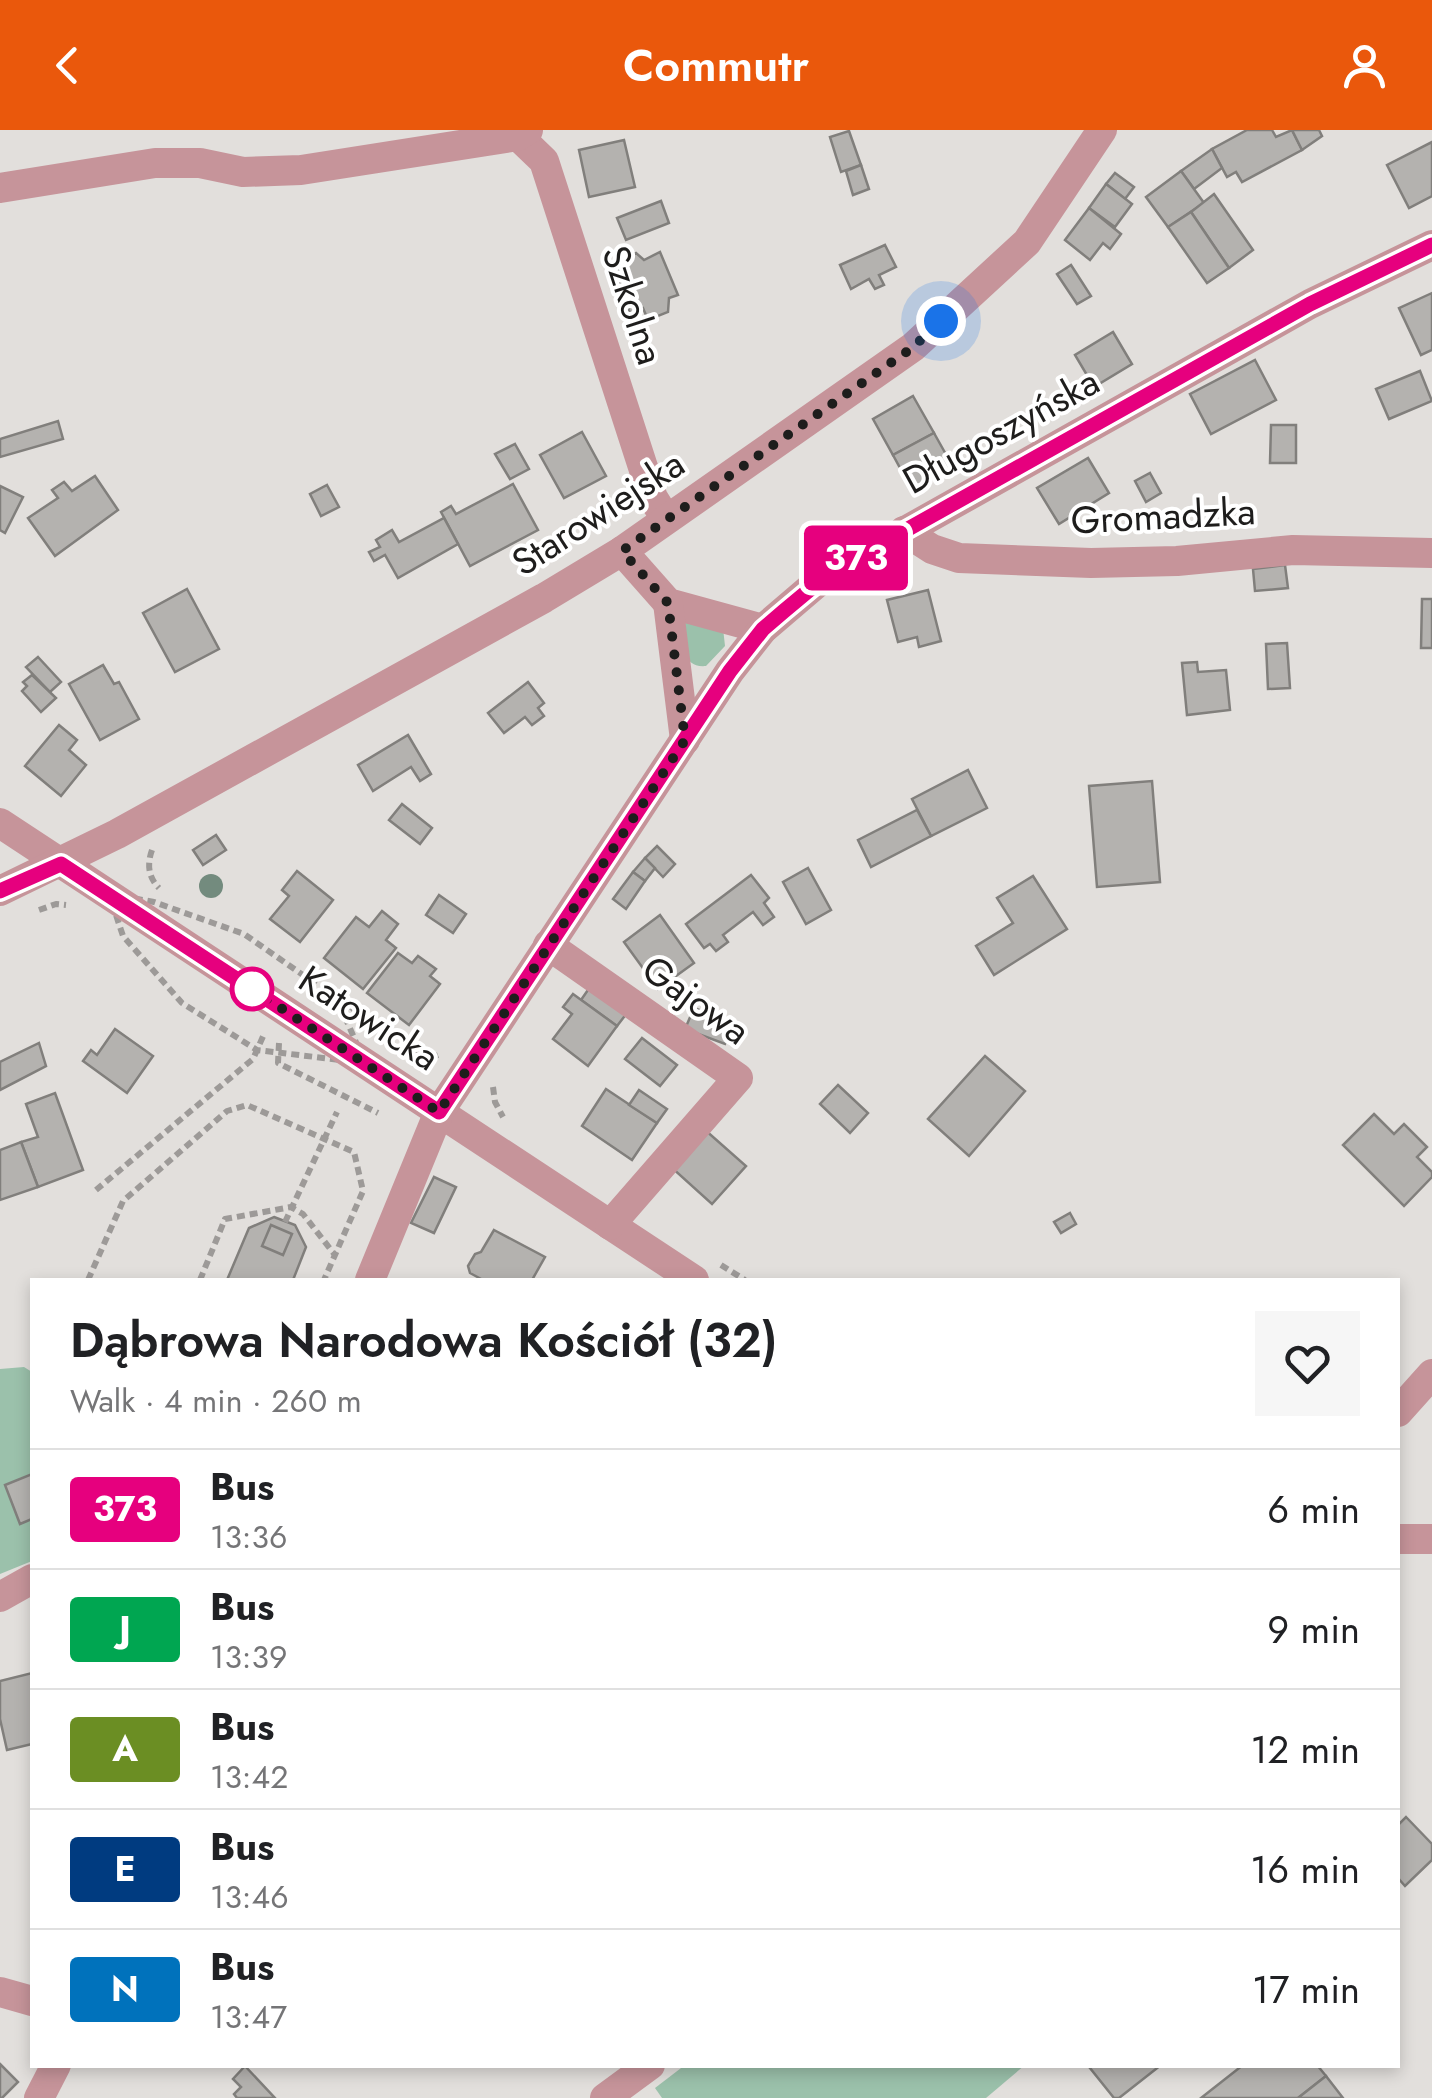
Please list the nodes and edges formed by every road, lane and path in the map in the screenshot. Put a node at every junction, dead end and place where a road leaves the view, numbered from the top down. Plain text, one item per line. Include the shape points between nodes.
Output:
1 (1102, 130) edge
2 (517, 132) edge
3 (0, 188) edge
4 (1432, 245) edge
5 (666, 519) junction
6 (904, 531) junction
7 (622, 551) junction
8 (1432, 554) edge
9 (668, 603) junction
10 (763, 629) junction
11 (685, 740) junction
12 (0, 824) edge
13 (61, 864) junction
14 (0, 892) edge
15 (71, 906) dead end
16 (33, 913) dead end
17 (108, 930) dead end
18 (131, 933) dead end
19 (548, 945) junction
20 (330, 1015) dead end
21 (268, 1025) dead end
22 (280, 1032) dead end
23 (381, 1035) dead end
24 (396, 1044) dead end
25 (446, 1052) dead end
26 (494, 1070) dead end
27 (337, 1112) dead end
28 (439, 1112) junction
29 (517, 1128) dead end
30 (322, 1139) junction
31 (427, 1141) junction
32 (96, 1190) dead end
33 (291, 1207) junction
34 (284, 1222) dead end
35 (610, 1225) junction
36 (335, 1255) junction
37 (705, 1270) edge
38 (89, 1278) edge
39 (201, 1278) edge
40 (325, 1278) edge
41 (371, 1278) edge
42 (737, 1278) edge
43 (1432, 1374) edge
44 (1400, 1410) edge
45 (1400, 1539) edge
46 (1432, 1539) edge
47 (30, 1580) edge
48 (0, 1597) edge
49 (0, 1992) edge
50 (30, 2000) edge
51 (54, 2068) edge
52 (646, 2068) edge
53 (39, 2098) edge
54 (606, 2098) edge

1 - 5 street, Starowiejska via 1027,242 912,348
2 - 3 street via 301,170 155,163
2 - 5 street, Szkolna via 544,161 653,498
4 - 6 street, Długoszyńska via 1310,304
5 - 7 street, Starowiejska
6 - 8 street, Gromadzka via 959,558 1091,563 1293,550
6 - 10 street, Długoszyńska via 826,576
7 - 9 street
7 - 13 street, Starowiejska
9 - 10 street
9 - 11 street
10 - 11 street, Długoszyńska
11 - 19 street, Długoszyńska
12 - 13 street, Katowicka
13 - 14 street, Starowiejska
13 - 28 street, Katowicka
15 - 16 path
17 - 18 path via 119,938
19 - 28 street, Długoszyńska
19 - 35 street, Gajowa via 738,1078
20 - 23 path via 350,1006
21 - 32 path via 253,1059
22 - 31 path via 278,1064
24 - 25 path via 430,1058
26 - 29 path via 495,1102
27 - 30 path
28 - 31 street, Długoszyńska
28 - 35 street, Katowicka
30 - 33 path
30 - 36 path via 354,1152 363,1190
30 - 38 path via 247,1105 227,1111 122,1200
31 - 41 street, Długoszyńska
33 - 34 path
33 - 36 path
33 - 39 path via 225,1219
35 - 37 street, Katowicka
36 - 40 path
37 - 42 path
43 - 44 street
45 - 46 street
47 - 48 street
49 - 50 street
51 - 53 street
52 - 54 street

